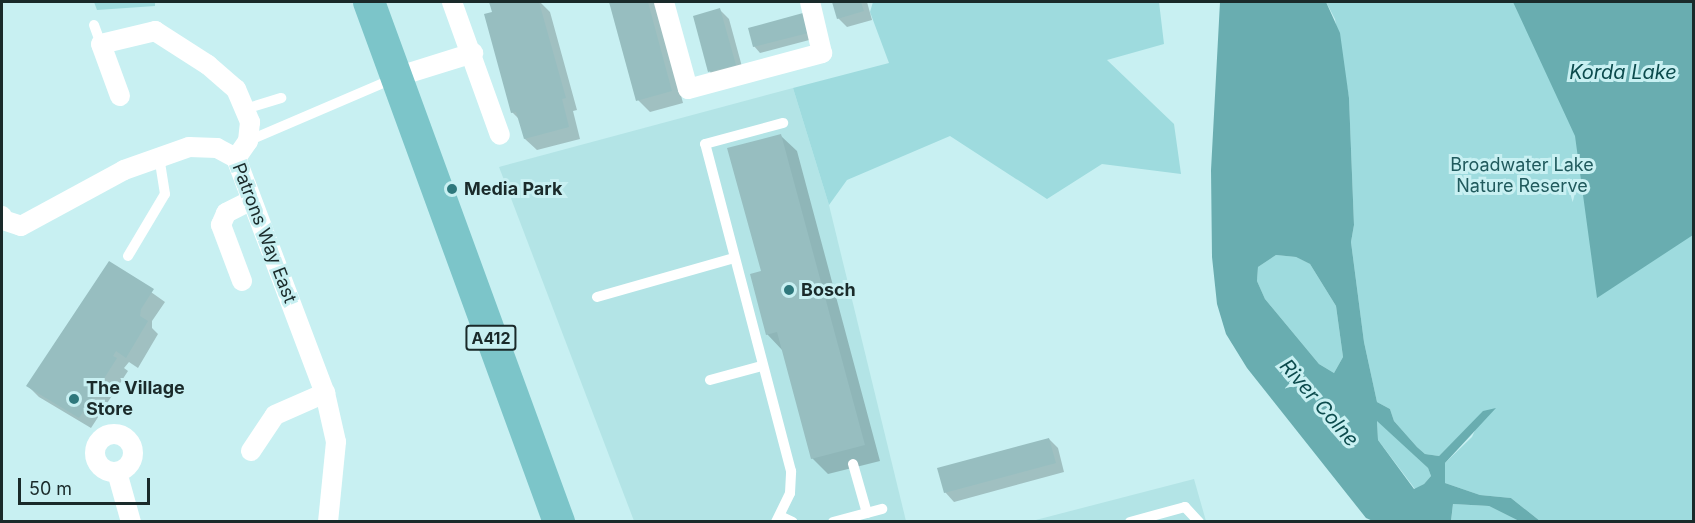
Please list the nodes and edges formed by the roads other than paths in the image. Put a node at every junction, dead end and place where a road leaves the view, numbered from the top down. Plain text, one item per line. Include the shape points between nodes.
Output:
1 (369, 2) edge
2 (452, 2) edge
3 (664, 2) edge
4 (810, 2) edge
5 (94, 25) dead end
6 (101, 44) junction
7 (473, 53) junction
8 (396, 77) junction
9 (120, 96) dead end
10 (280, 98) dead end
11 (245, 109) junction
12 (783, 123) dead end
13 (500, 135) dead end
14 (242, 149) junction
15 (159, 158) junction
16 (252, 200) junction
17 (2, 216) edge
18 (128, 256) dead end
19 (734, 258) junction
20 (242, 281) dead end
21 (597, 297) dead end
22 (762, 366) junction
23 (710, 380) dead end
24 (325, 393) junction
25 (251, 451) dead end
26 (853, 464) dead end
27 (117, 472) dead end
28 (882, 509) dead end
29 (867, 513) junction
30 (778, 519) edge
31 (131, 522) edge
32 (328, 522) edge
33 (559, 522) edge
34 (794, 522) edge
35 (833, 522) edge
36 (1130, 522) edge
37 (1199, 522) edge

1 - 8 main road, A412
2 - 7 street
3 - 4 street via 688,89 822,53
5 - 6 lane
6 - 9 street
6 - 11 street via 155,31 208,65 236,89
7 - 8 street
7 - 13 street
8 - 14 lane
8 - 33 main road, A412
10 - 11 lane
11 - 14 street via 250,122
12 - 19 lane via 705,144
14 - 15 street, Patrons Way East via 189,147
14 - 16 street, Patrons Way East
15 - 17 street, Patrons Way East via 124,170 21,226 3,220
15 - 18 lane via 165,194
16 - 20 street via 226,213 221,225
16 - 24 street, Patrons Way East
19 - 21 lane
19 - 22 lane
22 - 23 lane
22 - 30 lane via 791,471 790,493
24 - 25 street via 275,415
24 - 32 street, Patrons Way East via 336,442
26 - 29 lane
27 - 31 street
28 - 29 lane
29 - 35 lane
30 - 34 lane
36 - 37 lane via 1185,507

